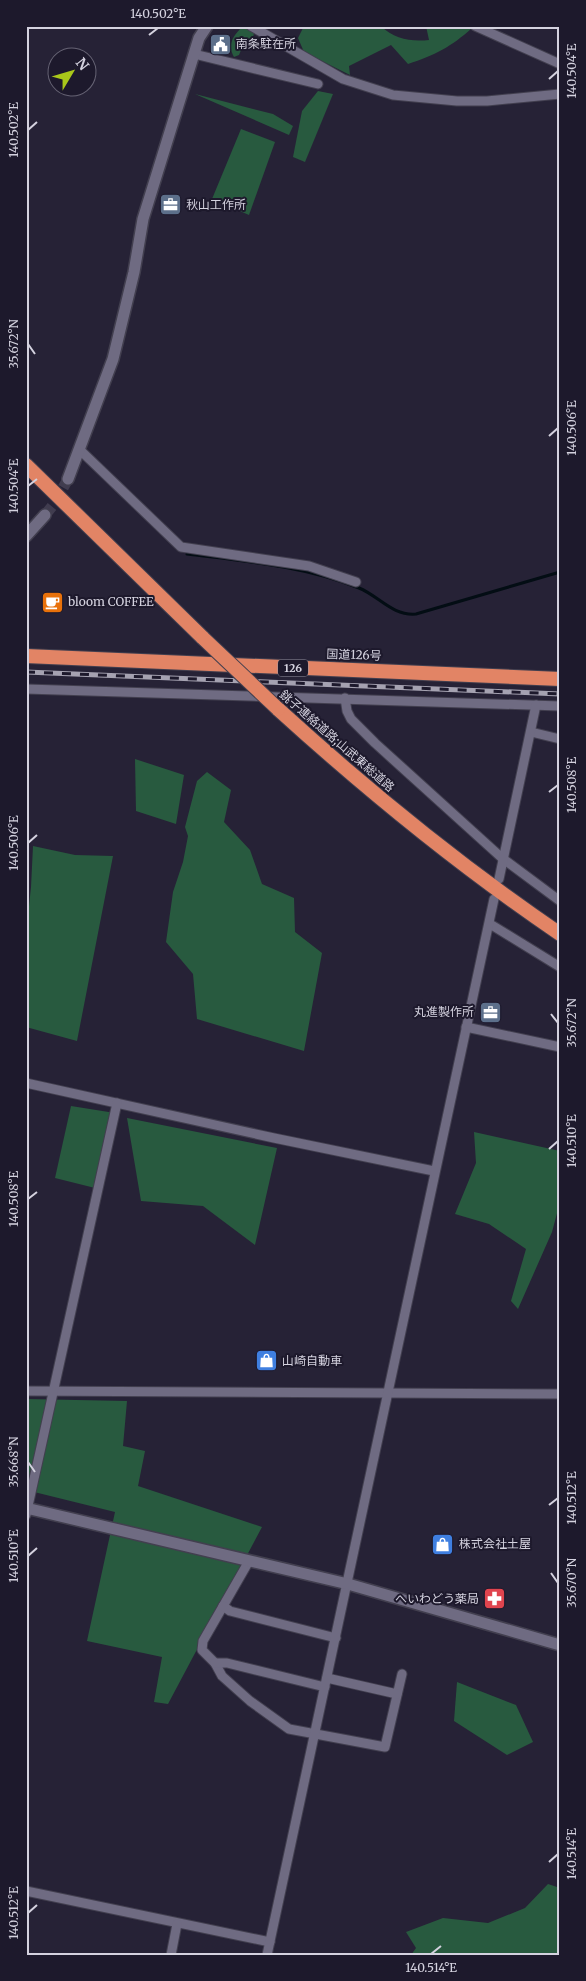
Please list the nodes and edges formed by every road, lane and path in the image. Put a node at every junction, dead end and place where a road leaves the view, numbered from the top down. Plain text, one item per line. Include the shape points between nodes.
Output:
1 (208, 26) edge
2 (251, 26) edge
3 (475, 26) edge
4 (194, 54) junction
5 (560, 64) edge
6 (318, 84) dead end
7 (560, 94) edge
8 (80, 450) junction
9 (26, 465) edge
10 (68, 479) tunnel mouth
11 (45, 515) tunnel mouth
12 (26, 536) edge
13 (356, 582) dead end
14 (26, 656) edge
15 (560, 679) edge
16 (26, 689) edge
17 (345, 698) junction
18 (536, 704) junction
19 (560, 706) edge
20 (531, 732) junction
21 (560, 739) edge
22 (502, 858) junction
23 (499, 880) dead end
24 (494, 899) dead end
25 (560, 901) edge
26 (490, 924) junction
27 (560, 934) edge
28 (560, 967) edge
29 (466, 1027) junction
30 (560, 1047) edge
31 (26, 1083) edge
32 (117, 1102) junction
33 (434, 1171) junction
34 (54, 1390) junction
35 (26, 1391) edge
36 (388, 1392) junction
37 (560, 1394) edge
38 (27, 1510) edge
39 (249, 1561) junction
40 (348, 1584) junction
41 (223, 1606) junction
42 (336, 1638) junction
43 (560, 1645) edge
44 (215, 1663) junction
45 (402, 1674) dead end
46 (326, 1682) junction
47 (398, 1694) junction
48 (315, 1734) junction
49 (26, 1891) edge
50 (177, 1924) junction
51 (270, 1942) junction
52 (171, 1955) edge
53 (267, 1955) edge

1 - 4 street via 199,38
2 - 7 street via 343,79 393,96 487,102
3 - 5 street
4 - 6 street
4 - 8 street via 143,219 113,359
8 - 10 street
8 - 13 street via 181,547 309,566
9 - 27 highway, 銚子連絡道路;山武東総道路, bridge via 203,638 356,779 432,842
11 - 12 street
14 - 15 highway, 国道126号 / 126
16 - 17 street
17 - 18 street
17 - 22 street via 351,719
18 - 19 street
18 - 20 street
20 - 21 street
20 - 22 street
22 - 23 street
22 - 25 street
24 - 26 street
26 - 28 street
26 - 29 street
29 - 30 street
29 - 33 street
31 - 32 street
32 - 33 street
32 - 34 street
33 - 36 street
34 - 35 street
34 - 36 street
34 - 38 street
36 - 37 street
36 - 40 street
38 - 39 street
39 - 40 street
39 - 41 street
40 - 42 street
40 - 43 street
41 - 42 street via 230,1611
41 - 44 street via 203,1642 202,1650
42 - 46 street
44 - 46 street
44 - 48 street via 222,1676 250,1701 289,1728
45 - 47 street
46 - 47 street
46 - 48 street
47 - 48 street via 385,1747
48 - 51 street
49 - 50 street
50 - 51 street
50 - 52 street
51 - 53 street

